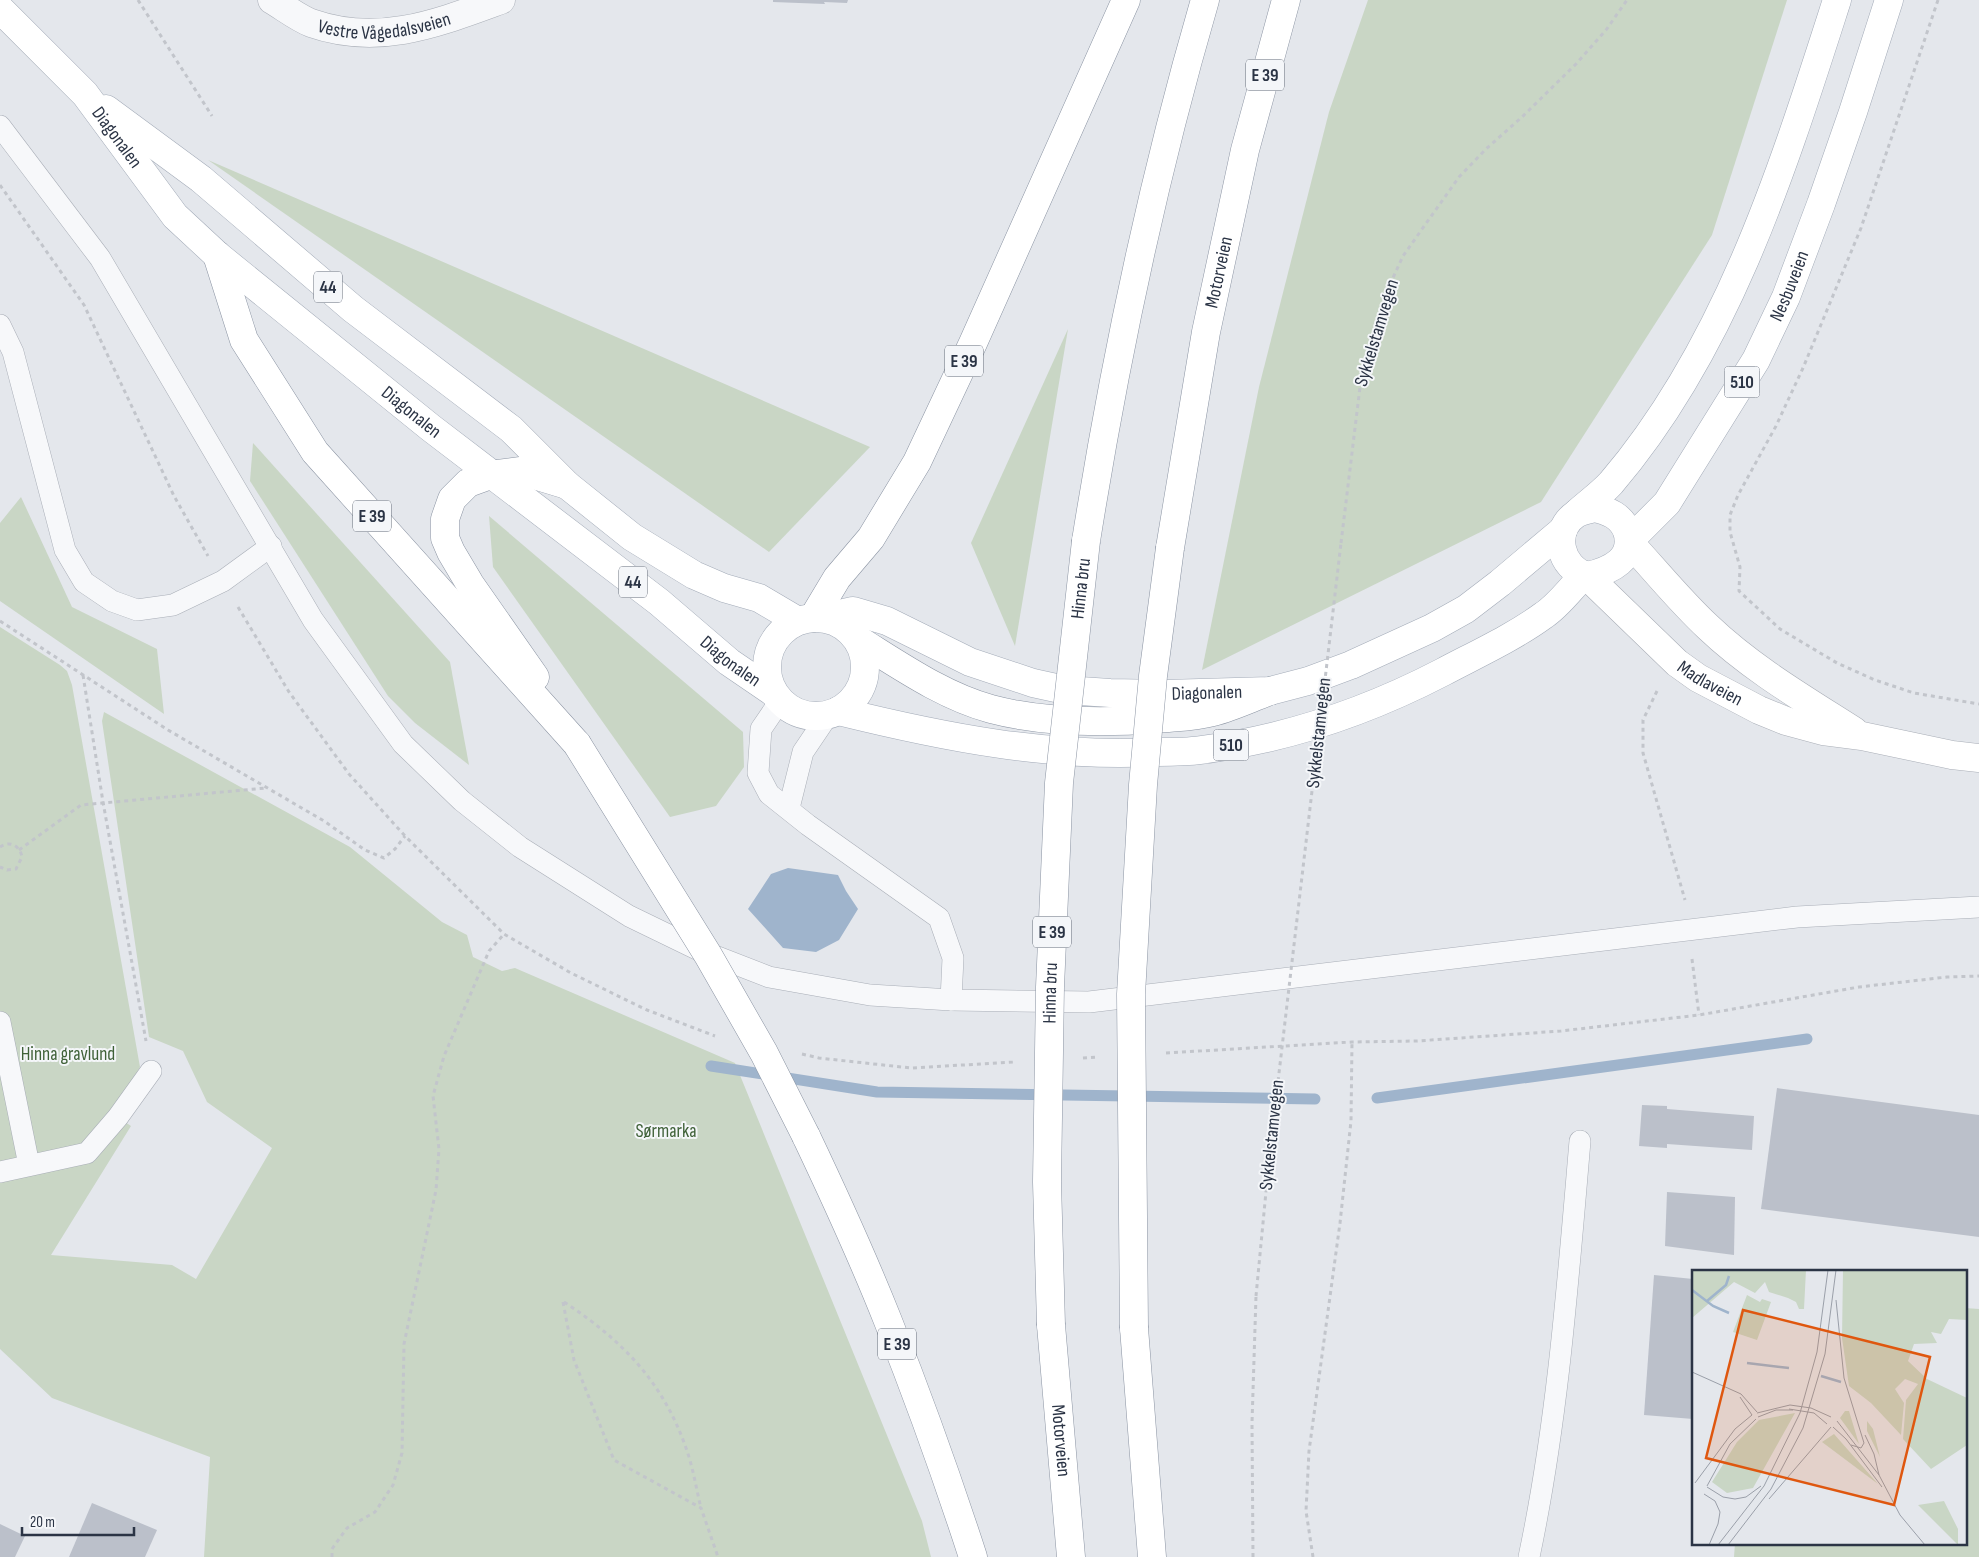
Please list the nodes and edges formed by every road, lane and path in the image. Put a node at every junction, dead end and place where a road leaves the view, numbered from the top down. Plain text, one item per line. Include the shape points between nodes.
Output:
1 (138, 0) edge
2 (272, 0) edge
3 (501, 0) edge
4 (1126, 0) edge
5 (1204, 0) edge
6 (1286, 0) edge
7 (1627, 0) edge
8 (1837, 0) edge
9 (1889, 0) edge
10 (1938, 0) edge
11 (0, 9) edge
12 (85, 94) junction
13 (212, 116) dead end
14 (0, 126) edge
15 (0, 185) edge
16 (217, 255) junction
17 (0, 326) edge
18 (490, 475) junction
19 (567, 485) junction
20 (1570, 521) junction
21 (1630, 542) junction
22 (271, 546) junction
23 (206, 551) dead end
24 (1585, 576) junction
25 (239, 609) dead end
26 (811, 619) junction
27 (0, 621) edge
28 (858, 639) junction
29 (83, 675) junction
30 (1660, 687) dead end
31 (1270, 691) junction
32 (777, 696) junction
33 (1979, 704) edge
34 (833, 713) junction
35 (1862, 736) junction
36 (577, 744) junction
37 (1979, 758) edge
38 (267, 788) junction
39 (103, 802) junction
40 (789, 808) junction
41 (0, 847) edge
42 (19, 850) junction
43 (0, 867) edge
44 (1685, 896) dead end
45 (1979, 907) edge
46 (504, 934) dead end
47 (1691, 949) dead end
48 (1979, 976) edge
49 (951, 1000) junction
50 (0, 1022) edge
51 (1352, 1042) dead end
52 (151, 1071) joint
53 (1580, 1141) dead end
54 (29, 1165) junction
55 (0, 1172) edge
56 (1051, 1325) joint
57 (701, 1508) junction
58 (332, 1557) edge
59 (718, 1557) edge
60 (973, 1557) edge
61 (1071, 1557) edge
62 (1152, 1557) edge
63 (1254, 1557) edge
64 (1314, 1557) edge
65 (1530, 1557) edge

1 - 13 path
2 - 3 street, Vestre Vågedalsveien via 310,23 352,33 393,32 434,24
4 - 26 main road, E 39 via 917,462 871,538 837,578
5 - 56 main road, Hinna bru / E 39, bridge via 1181,81 1128,308 1086,541 1059,783 1050,986 1047,1182
6 - 62 main road, Motorveien / E 39, bridge via 1245,150 1208,323 1170,548 1142,785 1130,994 1134,1328
7 - 63 path, Sykkelstamvegen, bridge via 1576,64 1459,178 1403,256 1386,293 1361,379 1270,1150 1256,1296 1252,1423
8 - 20 main road, 510 via 1770,200 1710,332 1674,396 1640,445 1610,484
9 - 21 main road, Nesbuveien / 510 via 1821,204 1786,297 1756,360 1667,503
10 - 33 path via 1861,228 1803,368 1738,495 1730,515 1730,532 1740,567 1738,591 1780,629 1838,663 1875,680 1914,693
11 - 12 main road, Diagonalen / 44
12 - 16 main road, Diagonalen / 44 via 175,216
12 - 19 main road, Diagonalen / 44 via 200,179 353,309 511,429
14 - 22 lane via 100,258
15 - 23 path via 84,305 174,496
16 - 18 main road, Diagonalen / 44
16 - 36 main road, E 39 via 244,340 315,452
17 - 22 lane via 13,352 65,550 84,582 112,601 137,610 172,605 223,581
18 - 19 main road, E 39 via 522,471
18 - 32 main road, Diagonalen / 44
18 - 36 main road, E 39 via 468,484 452,499 445,519 445,538 470,584
19 - 26 main road, Diagonalen / 44 via 632,537 694,575
20 - 21 main road via 1594,508 1611,512 1624,524
20 - 24 main road via 1560,544 1572,568
20 - 31 main road, Diagonalen / 510 via 1473,604 1432,628 1351,665
21 - 24 main road, 510 via 1620,562 1602,572
21 - 35 main road, Madlaveien via 1708,627 1746,659
22 - 49 lane via 313,620 403,744 462,801 520,847 629,916 697,949 769,977 870,995
24 - 34 main road, 510 via 1546,614 1474,656 1417,685 1345,715 1271,738 1200,750 1126,754 1054,751 995,744
24 - 35 main road, Madlaveien via 1677,663 1698,678 1786,721 1823,731
25 - 38 path via 289,692 316,729 349,774 405,836 384,858 365,850
26 - 28 main road, 44 via 842,625
26 - 31 main road, Diagonalen / 510 via 853,611 887,621 970,662 1065,690 1164,694
26 - 32 main road via 783,630 773,643 767,659 768,676
27 - 29 path
28 - 31 main road, 510 via 943,689 991,709 1022,715 1104,721 1183,717 1213,712
28 - 34 main road via 864,652 864,680 854,699
29 - 38 path
29 - 39 path
30 - 44 path via 1643,720 1643,753
32 - 34 main road, 44 via 794,711 811,716
32 - 40 lane via 761,729 758,773 769,794
34 - 40 lane via 803,752
35 - 37 main road, Madlaveien
36 - 60 main road, E 39, bridge via 708,955 764,1053 806,1136 887,1319 922,1408
38 - 39 path
39 - 42 path via 81,805
39 - 52 path
40 - 49 lane via 939,918 953,958
41 - 42 path via 12,844
42 - 43 path via 22,857 16,869
45 - 49 lane via 1797,917 1089,1002
46 - 58 path via 489,951 444,1056 434,1096 439,1149 436,1190 404,1344 402,1453 393,1485 375,1512 347,1528 332,1549
47 - 48 path via 1699,1015 1859,987
50 - 54 lane
51 - 64 path via 1351,1121 1309,1451 1306,1511
52 - 54 lane via 118,1118 87,1153
53 - 65 lane via 1555,1410
54 - 55 lane
56 - 61 main road, Motorveien / E 39
57 - 57 path via 614,1460 574,1360 563,1302 594,1322 621,1346 668,1404 687,1449
57 - 59 path

